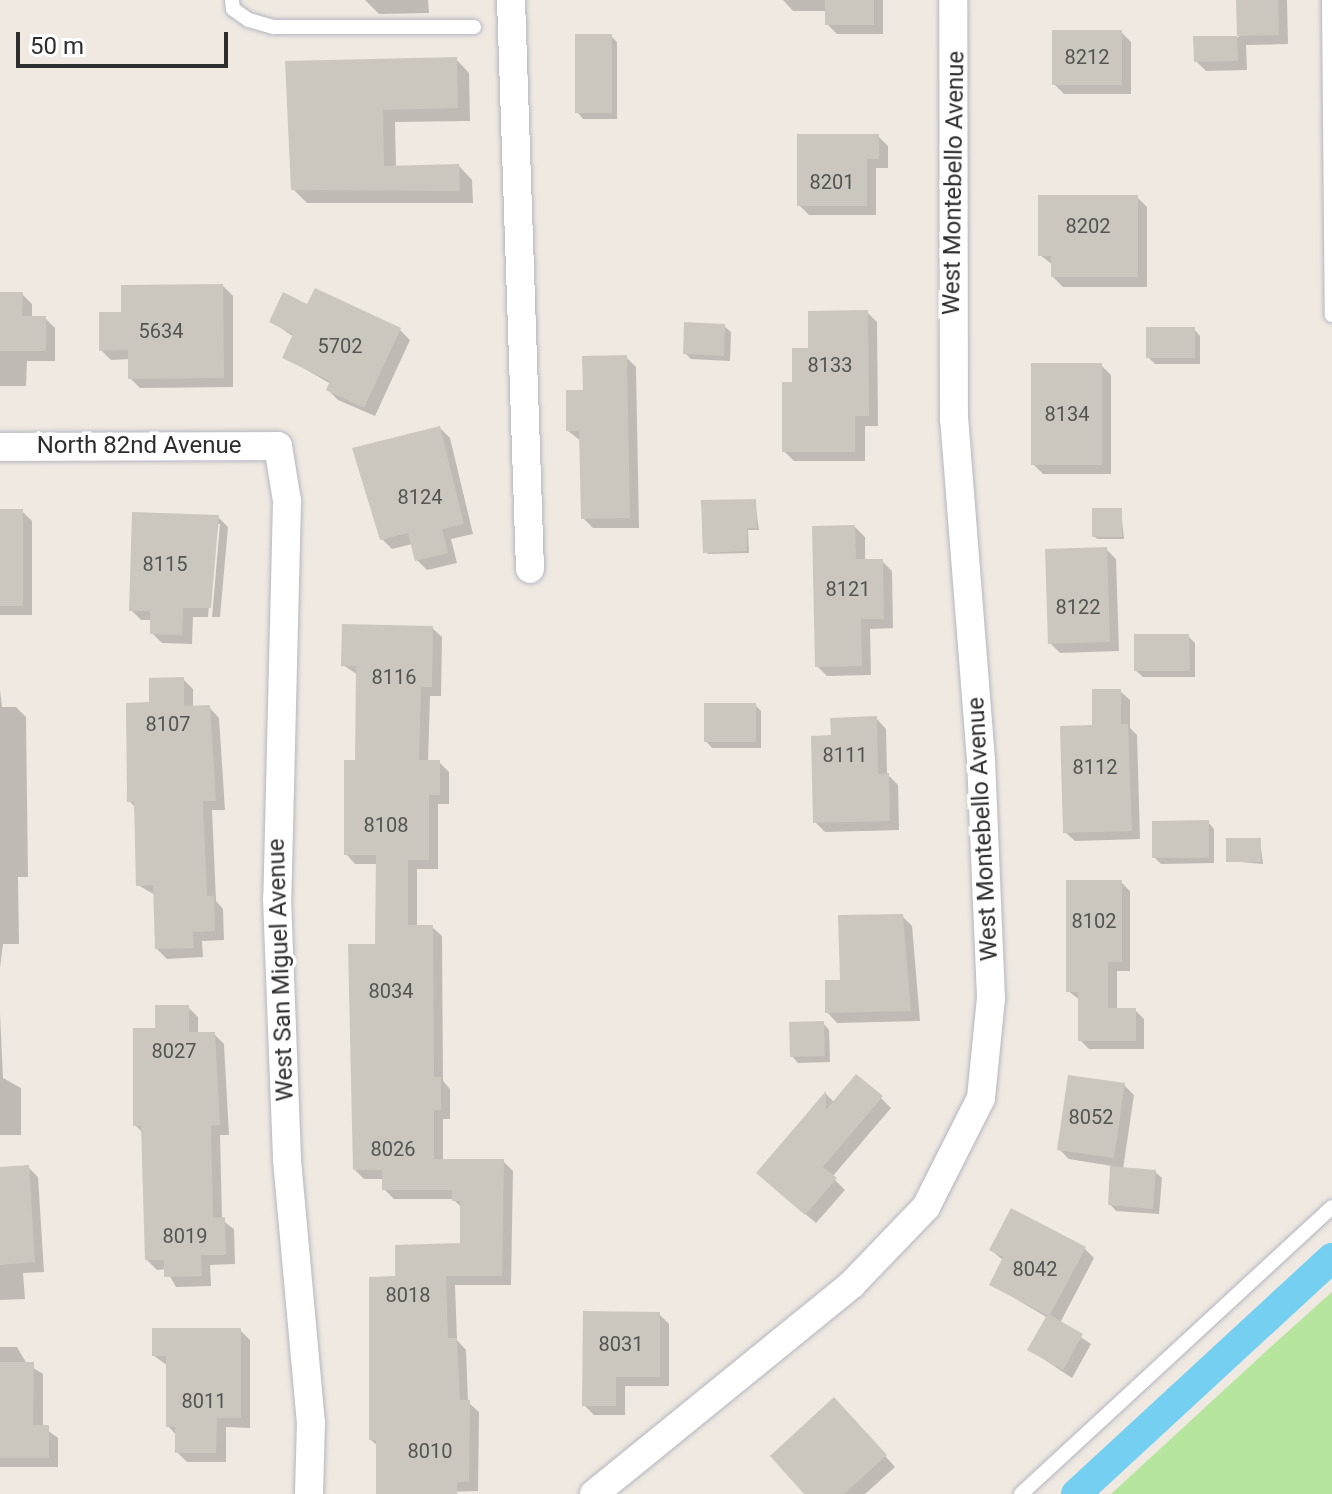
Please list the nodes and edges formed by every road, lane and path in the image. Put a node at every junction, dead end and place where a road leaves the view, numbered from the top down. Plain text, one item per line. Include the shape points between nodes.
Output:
1 (232, 0) edge
2 (511, 0) edge
3 (953, 0) edge
4 (1329, 0) edge
5 (474, 27) dead end
6 (1332, 315) edge
7 (278, 446) joint
8 (0, 447) edge
9 (530, 569) dead end
10 (1332, 1207) edge
11 (309, 1494) edge
12 (594, 1494) edge
13 (1021, 1494) edge

1 - 5 lane via 233,9 249,20 274,27
2 - 9 street
3 - 12 street, West Montebello Avenue via 954,420 981,760 991,998 981,1098 926,1207 852,1284
4 - 6 lane
7 - 8 street, North 82nd Avenue
7 - 11 street, West San Miguel Avenue via 287,501 278,913 287,1160 311,1422
10 - 13 lane

